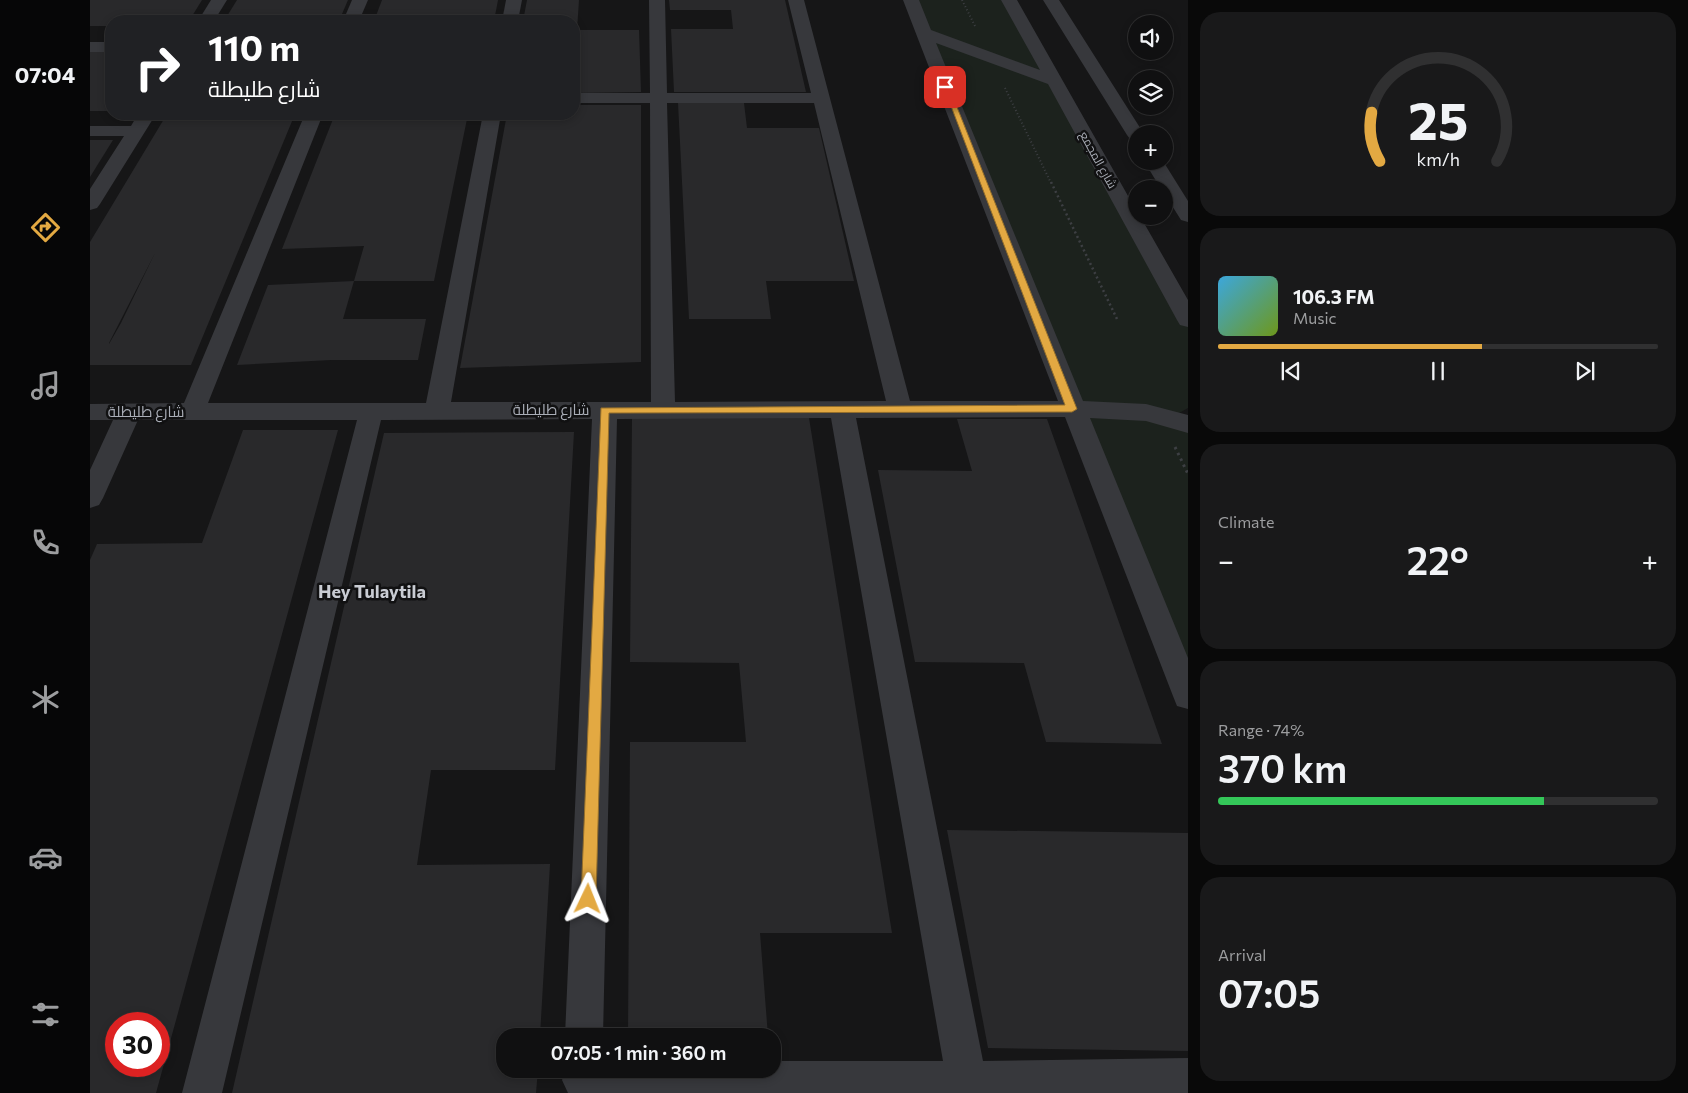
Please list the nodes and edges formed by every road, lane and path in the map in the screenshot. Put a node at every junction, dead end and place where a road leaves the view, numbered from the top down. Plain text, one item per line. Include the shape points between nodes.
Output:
1 (219, 0) edge
2 (360, 0) edge
3 (514, 0) edge
4 (656, 0) edge
5 (796, 0) edge
6 (911, 0) edge
7 (962, 0) edge
8 (1009, 0) edge
9 (1051, 0) edge
10 (210, 15) edge
11 (354, 15) edge
12 (511, 15) edge
13 (924, 33) junction
14 (90, 47) edge
15 (105, 47) edge
16 (990, 58) junction
17 (1054, 81) junction
18 (580, 98) edge
19 (658, 98) junction
20 (821, 98) junction
21 (143, 120) edge
22 (312, 120) edge
23 (491, 120) edge
24 (1130, 125) edge
25 (137, 130) junction
26 (90, 131) edge
27 (1159, 170) edge
28 (90, 204) edge
29 (1188, 216) edge
30 (1117, 319) dead end
31 (1188, 320) edge
32 (842, 409) junction
33 (900, 409) junction
34 (1072, 409) junction
35 (604, 410) junction
36 (663, 410) junction
37 (371, 411) junction
38 (438, 411) junction
39 (90, 412) edge
40 (130, 412) junction
41 (193, 412) junction
42 (1183, 417) edge
43 (90, 498) edge
44 (1188, 696) edge
45 (584, 1028) edge
46 (1188, 1078) edge
47 (582, 1080) edge
48 (968, 1087) edge
49 (202, 1093) edge

1 - 10 street
2 - 11 street
3 - 12 street
4 - 19 street
5 - 20 street
6 - 13 street
7 - 16 path
8 - 17 street, شارع المجمع
9 - 24 street
13 - 16 street
13 - 34 street
14 - 15 street
16 - 17 street
16 - 30 path
17 - 31 street, شارع المجمع
18 - 19 street
19 - 20 street
19 - 36 street
20 - 33 street
21 - 25 street
22 - 41 street
23 - 38 street
25 - 26 street
25 - 28 street
27 - 29 street
32 - 33 street, شارع طليطلة
32 - 36 street, شارع طليطلة
32 - 48 street
33 - 34 street, شارع طليطلة
34 - 42 street, شارع طليطلة
34 - 44 street
35 - 36 street, شارع طليطلة
35 - 38 street, شارع طليطلة
35 - 45 street
37 - 38 street, شارع طليطلة
37 - 41 street, شارع طليطلة
37 - 49 street
39 - 40 street, شارع طليطلة
40 - 41 street, شارع طليطلة
40 - 43 street
46 - 48 street
47 - 48 street

